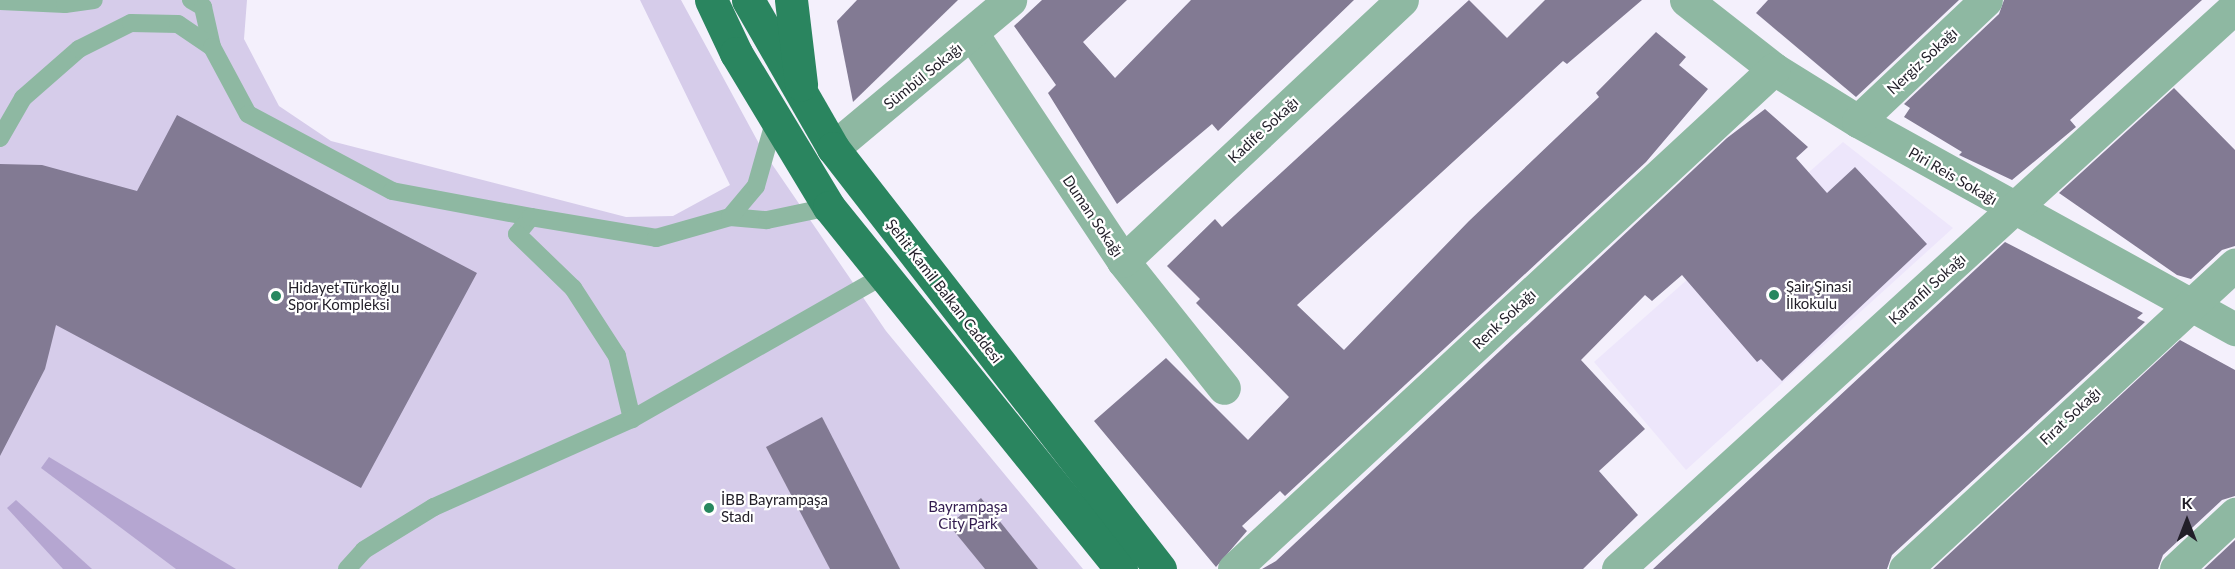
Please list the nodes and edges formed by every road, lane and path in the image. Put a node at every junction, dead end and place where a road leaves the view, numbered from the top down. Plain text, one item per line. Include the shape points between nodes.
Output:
1 (94, 0) edge
2 (191, 0) edge
3 (711, 0) edge
4 (748, 0) edge
5 (791, 0) edge
6 (1010, 0) edge
7 (1402, 0) edge
8 (1986, 0) edge
9 (0, 1) edge
10 (1702, 4) edge
11 (2235, 7) edge
12 (973, 35) junction
13 (212, 46) junction
14 (1774, 69) junction
15 (802, 95) junction
16 (775, 119) junction
17 (1858, 121) junction
18 (0, 138) edge
19 (833, 148) junction
20 (829, 207) junction
21 (2014, 210) junction
22 (531, 217) junction
23 (730, 217) junction
24 (1123, 261) junction
25 (2235, 264) edge
26 (884, 275) junction
27 (2189, 306) junction
28 (2235, 329) edge
29 (1224, 388) dead end
30 (632, 419) junction
31 (2235, 514) edge
32 (347, 569) edge
33 (1121, 569) edge
34 (1160, 569) edge
35 (1234, 569) edge
36 (1618, 569) edge
37 (1905, 569) edge
38 (2176, 569) edge

1 - 9 lane via 65,4
2 - 13 lane via 203,7
3 - 16 main road
4 - 15 main road, Şehit Kamil Balkan Caddesi
5 - 15 main road
6 - 12 street, Sümbül Sokağı
7 - 24 street, Kadife Sokağı
8 - 17 street, Nergiz Sokağı
10 - 14 street, Piri Reis Sokağı
11 - 21 street, Karanfil Sokağı
12 - 19 street, Sümbül Sokağı
12 - 24 street, Duman Sokağı
13 - 18 lane via 178,24 131,23 79,49 22,98
13 - 22 lane via 248,114 392,191
14 - 17 street, Piri Reis Sokağı
14 - 35 street, Renk Sokağı
15 - 19 main road, Şehit Kamil Balkan Caddesi
16 - 20 main road
16 - 23 lane via 756,186
17 - 21 street, Piri Reis Sokağı
19 - 34 main road, Şehit Kamil Balkan Caddesi
20 - 23 lane via 767,220
20 - 26 main road
21 - 27 street, Piri Reis Sokağı
21 - 36 street, Karanfil Sokağı
22 - 23 lane via 656,238
22 - 30 lane via 517,234 573,288 617,356
24 - 29 street, Duman Sokağı
25 - 27 street, Fırat Sokağı
26 - 30 lane
26 - 33 main road
27 - 28 street, Piri Reis Sokağı
27 - 37 street, Fırat Sokağı
30 - 32 lane via 434,507 364,550
31 - 38 street

